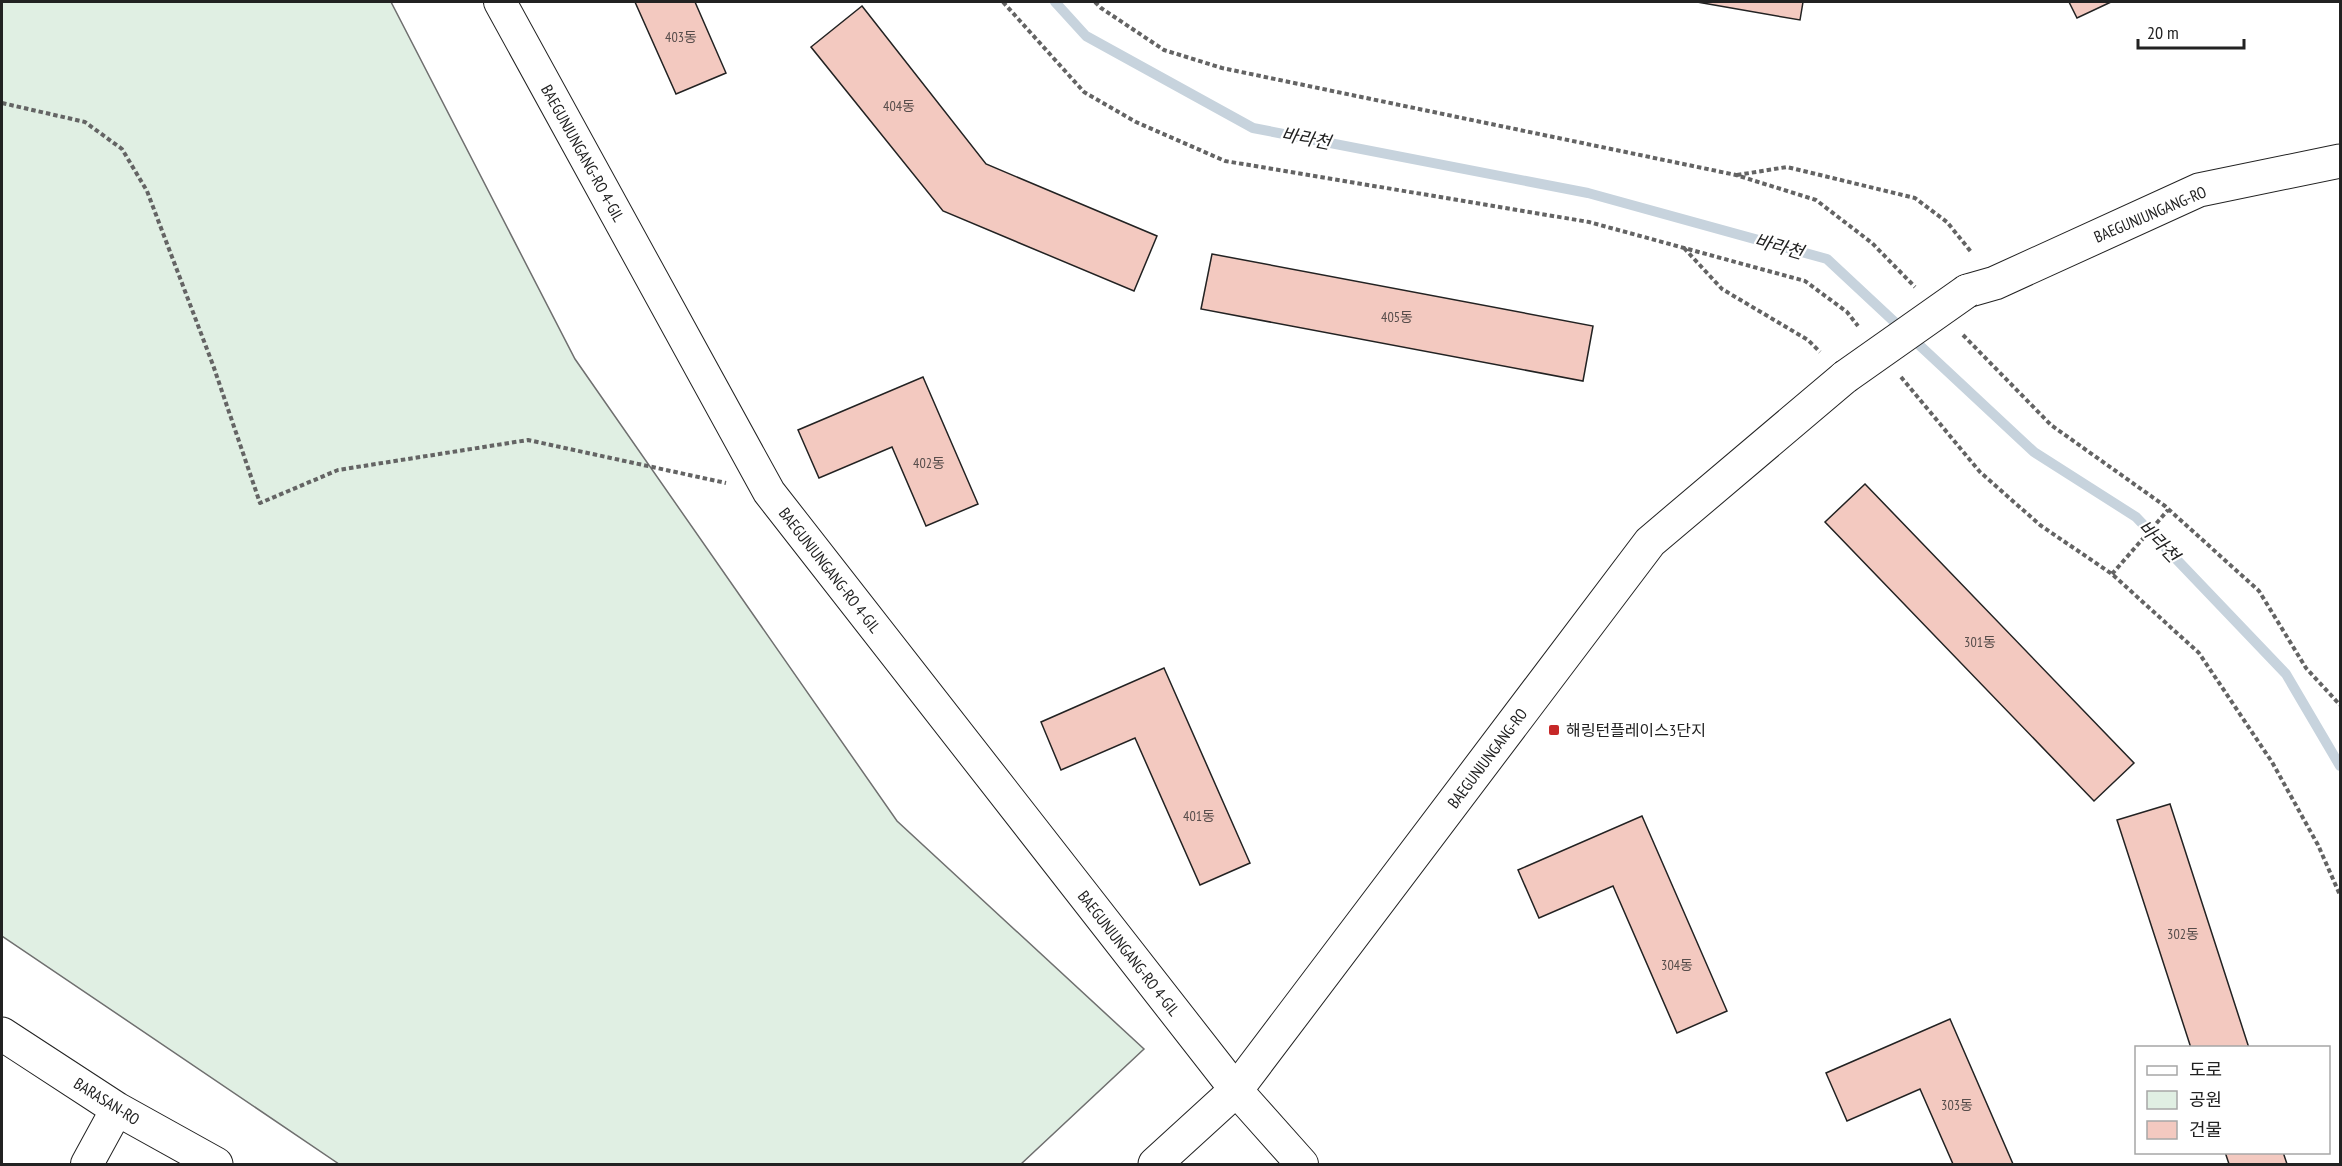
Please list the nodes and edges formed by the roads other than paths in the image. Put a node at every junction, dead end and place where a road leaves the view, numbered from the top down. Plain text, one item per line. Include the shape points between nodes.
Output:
1 (500, 2) edge
2 (2340, 161) edge
3 (2, 1034) edge
4 (1236, 1090) junction
5 (117, 1109) junction
6 (87, 1164) edge
7 (216, 1164) edge
8 (1155, 1164) edge
9 (1302, 1164) edge

1 - 4 street, BAEGUNJUNGANG-RO 4-GIL via 769,492
2 - 4 street, BAEGUNJUNGANG-RO, bridge via 2199,190 1981,287 1845,377 1650,542
3 - 5 street, BARASAN-RO
4 - 8 street, BAEGUNJUNGANG-RO
4 - 9 street, BAEGUNJUNGANG-RO 4-GIL
5 - 6 street
5 - 7 street, BARASAN-RO

